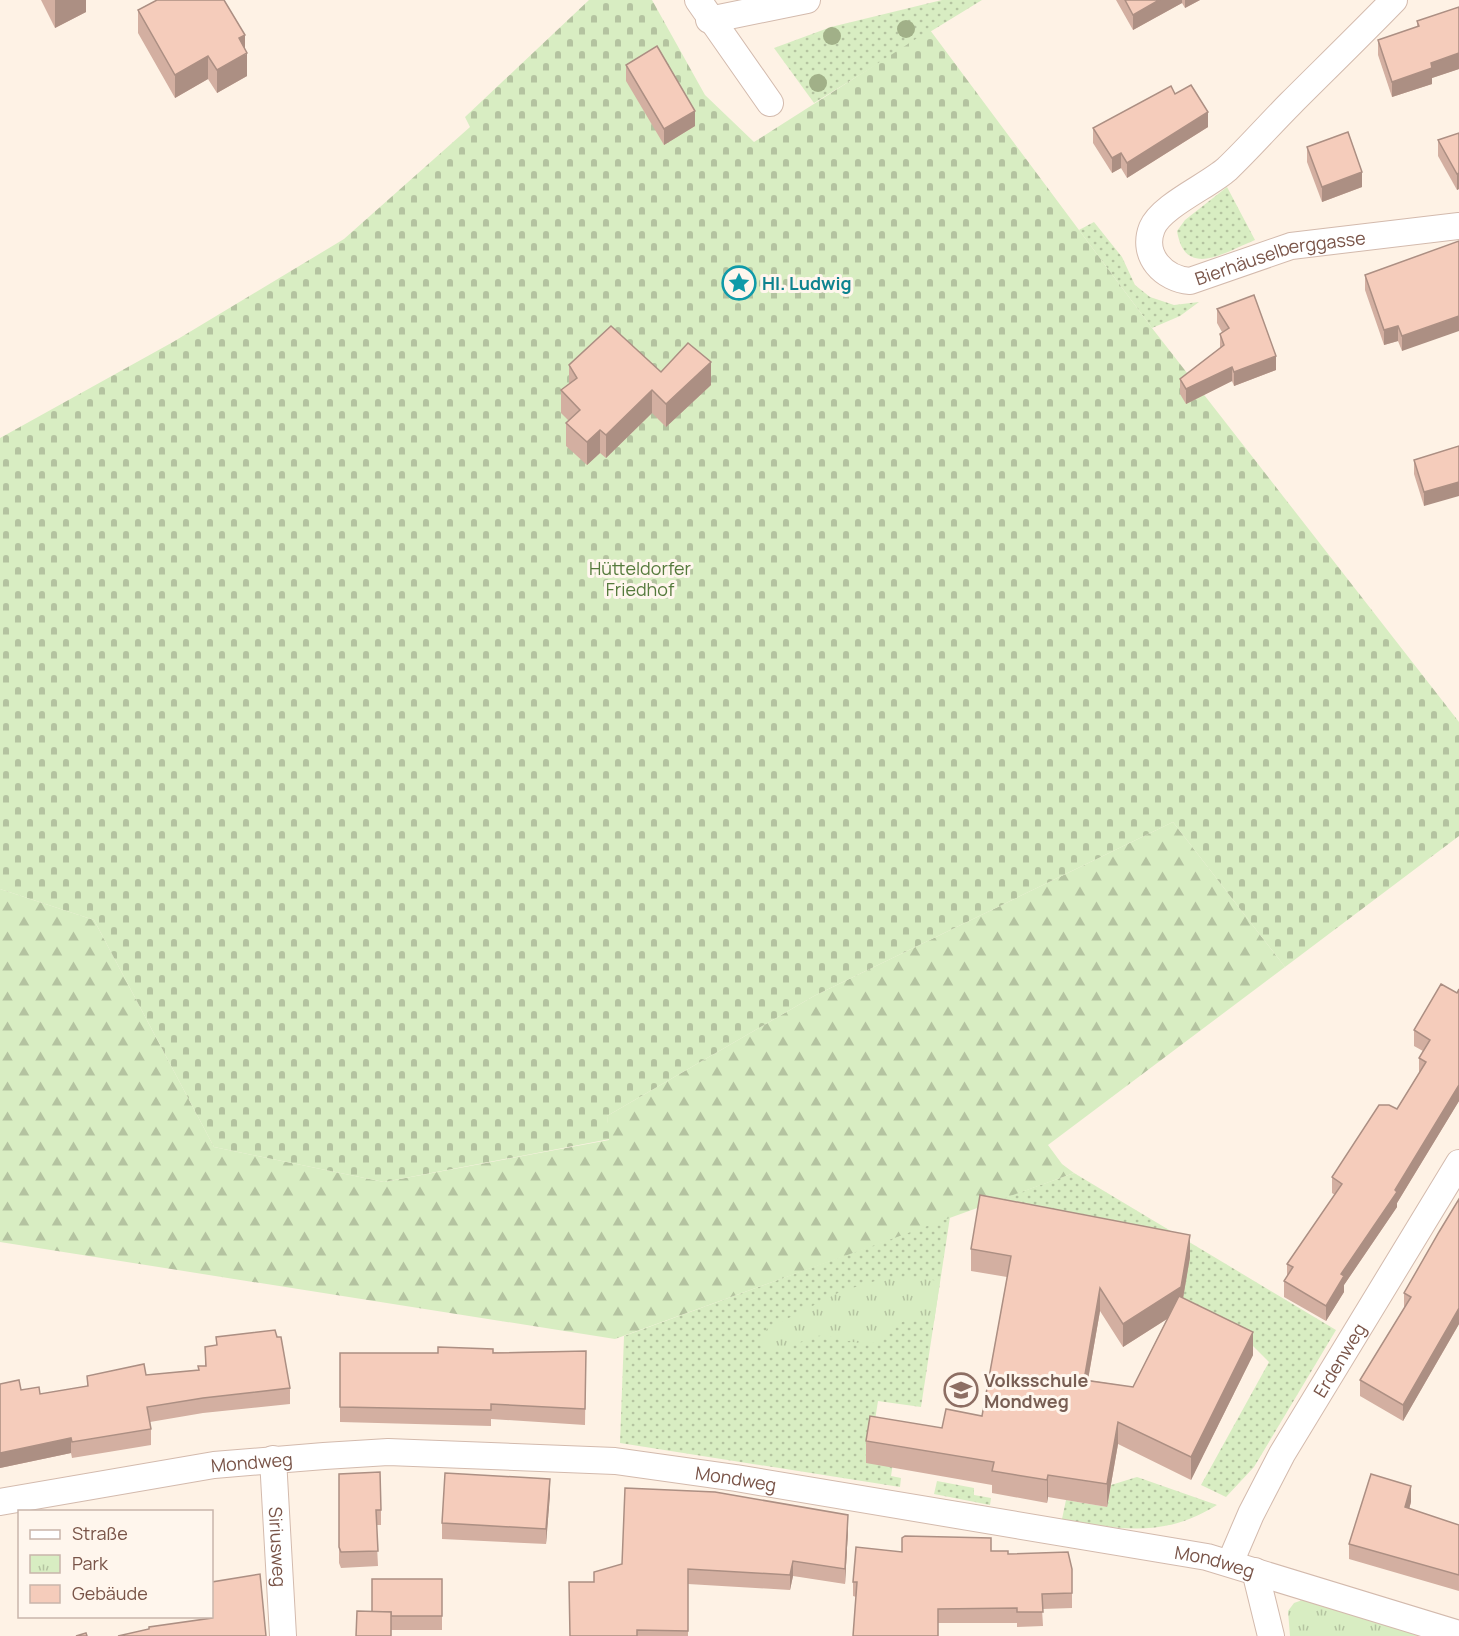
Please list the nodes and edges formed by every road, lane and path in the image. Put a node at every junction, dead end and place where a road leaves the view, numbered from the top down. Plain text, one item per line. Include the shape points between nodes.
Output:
1 (807, 0) edge
2 (1394, 0) edge
3 (704, 10) edge
4 (770, 103) dead end
5 (1459, 226) edge
6 (1459, 1163) edge
7 (273, 1459) junction
8 (0, 1502) edge
9 (1230, 1563) junction
10 (1255, 1571) junction
11 (1459, 1634) edge
12 (283, 1636) edge
13 (1271, 1636) edge

1 - 3 street
2 - 5 street, Bierhäuselberggasse via 1227,169 1160,216 1152,227 1152,253 1163,273 1190,282 1300,244
3 - 4 street
6 - 9 street, Erdenweg via 1282,1454
7 - 8 street, Mondweg
7 - 9 street, Mondweg via 388,1452 615,1461 736,1478
7 - 12 street, Siriusweg
9 - 10 street, Mondweg
10 - 11 street, Mondweg
10 - 13 street

